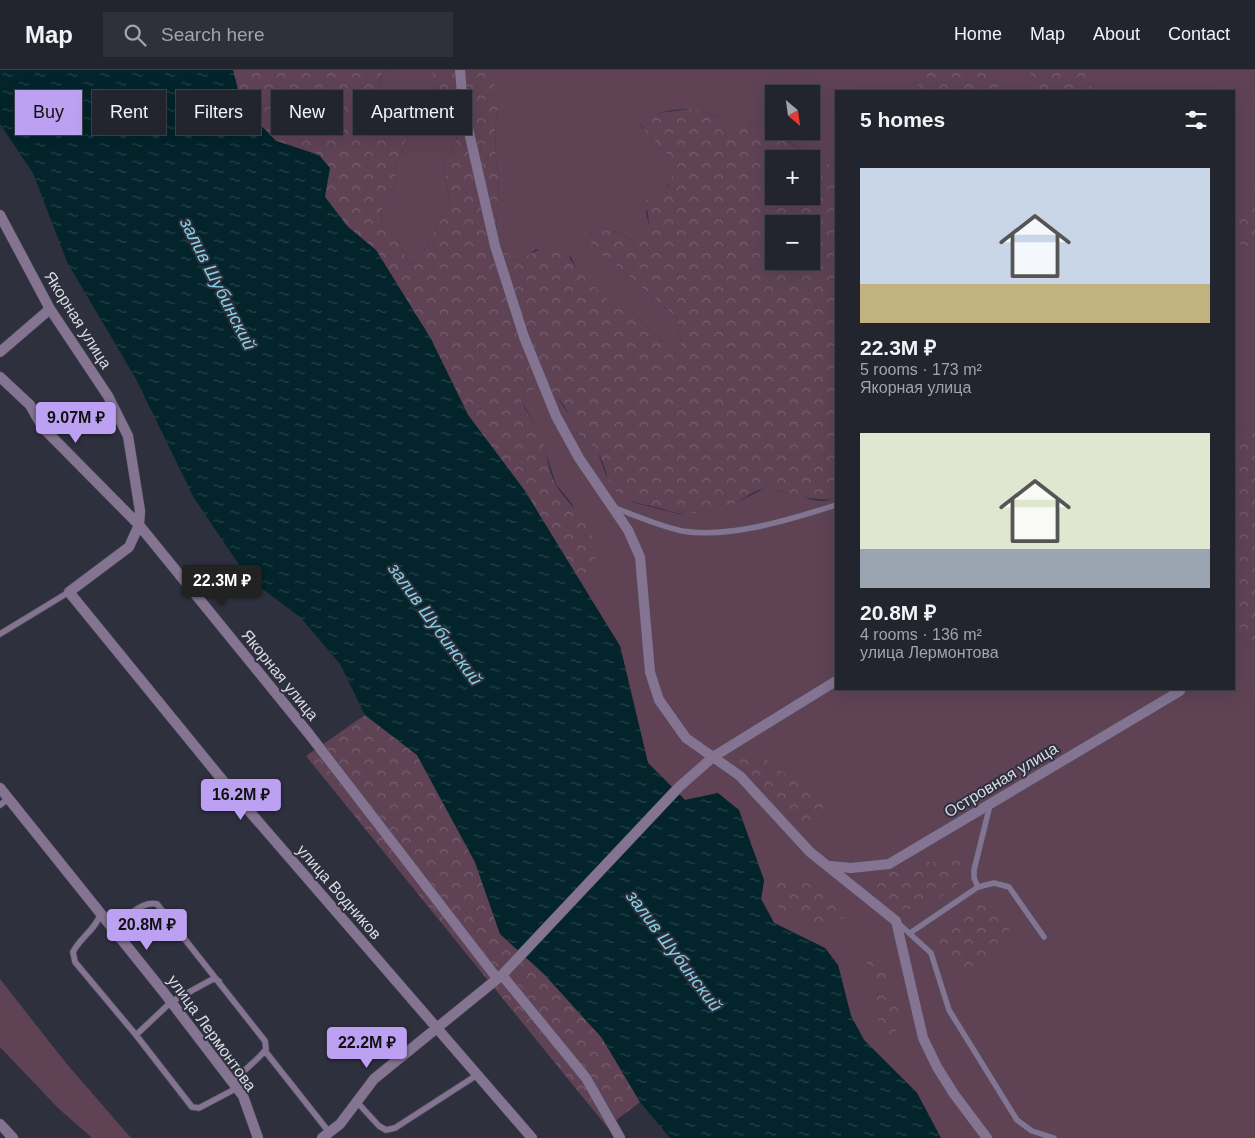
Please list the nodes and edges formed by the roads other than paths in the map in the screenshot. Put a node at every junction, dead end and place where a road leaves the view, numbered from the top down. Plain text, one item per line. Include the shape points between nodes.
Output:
1 (460, 70) edge
2 (2, 220) edge
3 (50, 309) junction
4 (0, 352) edge
5 (0, 377) edge
6 (835, 505) edge
7 (613, 507) junction
8 (139, 526) junction
9 (69, 592) junction
10 (0, 634) edge
11 (835, 682) edge
12 (1180, 691) dead end
13 (713, 757) junction
14 (0, 788) edge
15 (9, 798) junction
16 (990, 804) junction
17 (0, 805) edge
18 (829, 866) junction
19 (978, 888) junction
20 (101, 914) junction
21 (896, 921) junction
22 (110, 924) junction
23 (910, 933) junction
24 (1044, 937) dead end
25 (499, 976) junction
26 (219, 981) junction
27 (171, 1002) junction
28 (437, 1028) junction
29 (136, 1035) junction
30 (265, 1051) junction
31 (477, 1075) junction
32 (235, 1086) junction
33 (357, 1102) junction
34 (0, 1124) edge
35 (326, 1135) edge
36 (13, 1138) edge
37 (258, 1138) edge
38 (532, 1138) edge
39 (620, 1138) edge
40 (987, 1138) edge
41 (1054, 1138) edge

1 - 7 street via 463,106 494,246 524,337 556,416 579,458
2 - 3 street, Якорная улица
3 - 4 street
3 - 8 street, Якорная улица via 108,396 128,436 140,511
5 - 8 street via 30,405 43,428
6 - 7 lane via 729,533 683,531
7 - 13 street via 640,557 650,672 659,700 686,738
8 - 9 street via 130,547
8 - 25 street, Якорная улица via 309,734
9 - 10 lane
9 - 28 street, улица Водников via 175,724
11 - 13 street
12 - 16 street, Островная улица
13 - 18 street via 740,776 779,821
13 - 25 street via 680,787
14 - 15 street, улица Лермонтова
15 - 17 lane
15 - 20 street, улица Лермонтова
16 - 18 street, Островная улица via 889,864 851,868
16 - 19 lane via 974,870
18 - 21 street
19 - 23 lane
19 - 24 lane via 994,883 1009,886
20 - 22 street, улица Лермонтова
20 - 29 lane via 99,921 77,944 73,952 75,962
21 - 23 lane
21 - 40 street via 923,1038 954,1094
22 - 26 lane via 126,918 146,903 157,904
22 - 27 street, улица Лермонтова
23 - 41 lane via 931,953 949,1010 1017,1120 1032,1131
25 - 28 street
25 - 39 street, Якорная улица via 586,1078
26 - 27 lane via 213,979
26 - 30 lane via 265,1042
27 - 29 lane
27 - 32 street, улица Лермонтова
28 - 31 street, улица Водников
28 - 33 street via 374,1079
29 - 32 lane via 192,1107 199,1108
30 - 32 lane via 238,1077
30 - 35 lane
31 - 33 lane via 395,1128 386,1130 379,1126
31 - 38 street, улица Водников
32 - 37 street, улица Лермонтова via 243,1096
33 - 35 street via 340,1124
34 - 36 street

